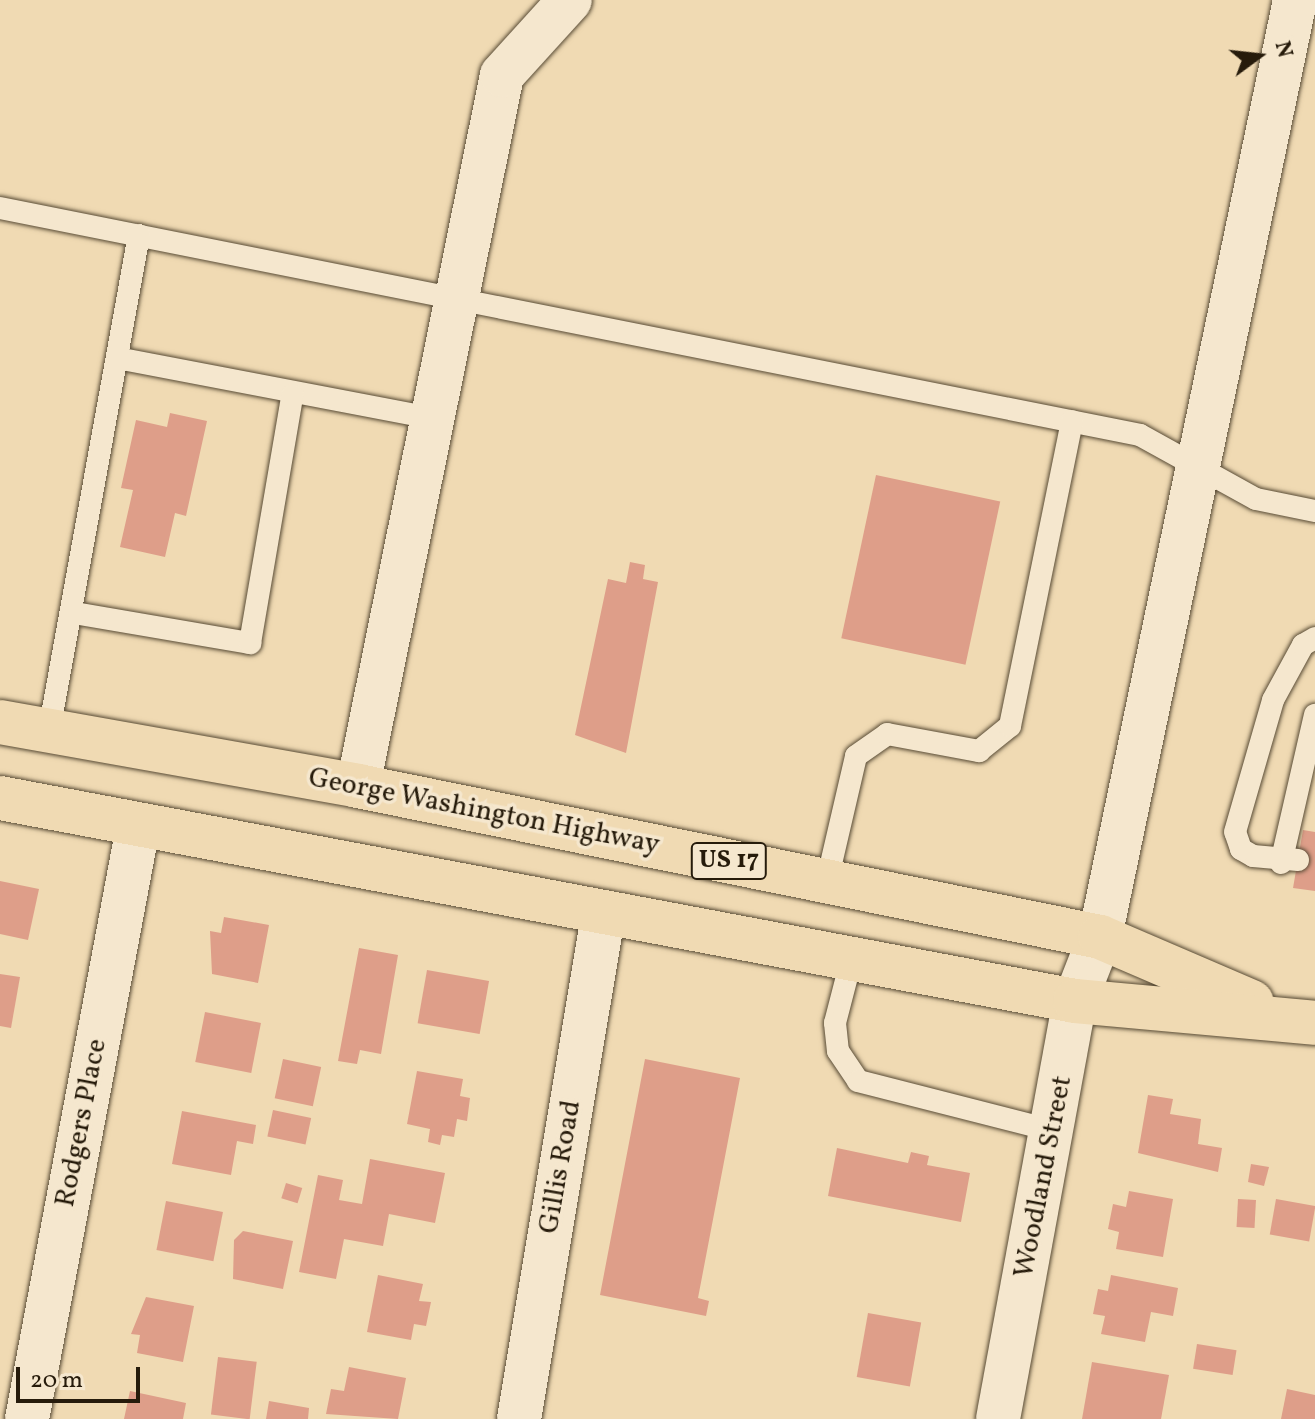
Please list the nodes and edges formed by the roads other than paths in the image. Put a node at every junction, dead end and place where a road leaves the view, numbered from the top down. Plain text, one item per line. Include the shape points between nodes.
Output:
1 (570, 0) edge
2 (1295, 0) edge
3 (0, 208) edge
4 (139, 235) junction
5 (455, 299) junction
6 (117, 358) junction
7 (292, 396) junction
8 (431, 418) junction
9 (1072, 421) junction
10 (1198, 467) junction
11 (1315, 511) edge
12 (74, 613) junction
13 (1315, 638) edge
14 (1315, 715) edge
15 (0, 722) edge
16 (49, 731) junction
17 (1312, 747) edge
18 (358, 786) junction
19 (0, 798) edge
20 (138, 827) junction
21 (827, 881) junction
22 (603, 916) junction
23 (1100, 937) junction
24 (851, 961) junction
25 (1075, 1001) junction
26 (1299, 1019) edge
27 (1054, 1131) junction
28 (27, 1419) edge
29 (519, 1419) edge
30 (998, 1419) edge

1 - 5 street via 502,75
2 - 10 street, Woodland Street
3 - 4 lane
4 - 5 lane
4 - 6 lane
5 - 8 street
5 - 9 lane
6 - 7 lane
6 - 12 lane
7 - 8 lane
7 - 12 lane via 250,643
8 - 18 street
9 - 10 lane via 1140,435
9 - 21 lane via 1010,726 979,751 887,734 856,756
10 - 11 lane via 1256,499
10 - 23 street, Woodland Street
12 - 16 lane
13 - 17 lane via 1303,645 1273,700 1235,832 1241,849 1290,862
14 - 17 lane
15 - 16 main road, George Washington Highway / US 17
16 - 18 main road, George Washington Highway / US 17
18 - 21 main road, George Washington Highway / US 17
19 - 20 main road, George Washington Highway / US 17
20 - 22 main road, George Washington Highway / US 17
20 - 28 street, Rodgers Place
21 - 23 main road, George Washington Highway / US 17
22 - 24 main road, George Washington Highway / US 17
22 - 29 street, Gillis Road
23 - 25 street, Woodland Street
23 - 26 main road, George Washington Highway / US 17
24 - 25 main road, George Washington Highway / US 17
24 - 27 lane via 835,1023 838,1051 858,1081
25 - 26 main road, George Washington Highway / US 17
25 - 27 street, Woodland Street
27 - 30 street, Woodland Street

